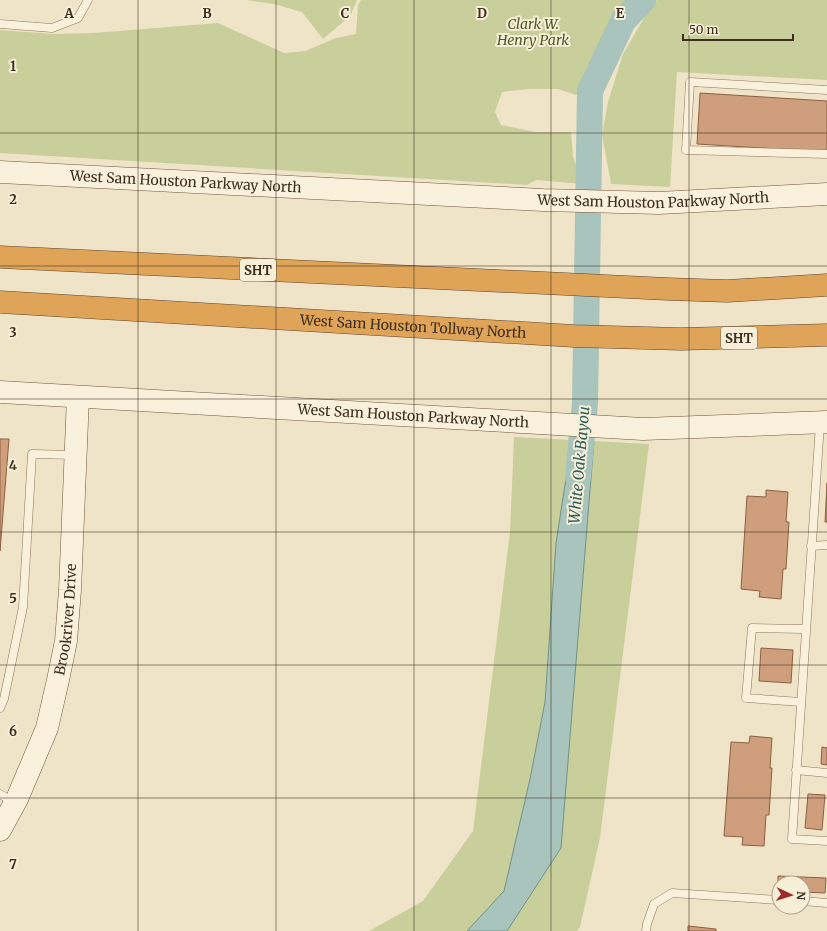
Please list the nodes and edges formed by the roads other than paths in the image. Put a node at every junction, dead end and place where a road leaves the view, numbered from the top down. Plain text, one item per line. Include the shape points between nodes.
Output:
1 (88, 0) edge
2 (0, 24) edge
3 (827, 90) edge
4 (827, 154) edge
5 (0, 172) edge
6 (827, 194) edge
7 (0, 258) edge
8 (827, 284) edge
9 (0, 302) edge
10 (827, 335) edge
11 (0, 392) edge
12 (78, 397) junction
13 (823, 422) edge
14 (76, 455) junction
15 (827, 545) edge
16 (811, 546) junction
17 (806, 629) junction
18 (0, 675) edge
19 (9, 676) junction
20 (801, 702) junction
21 (0, 708) edge
22 (796, 770) junction
23 (827, 773) edge
24 (7, 798) edge
25 (0, 830) edge
26 (827, 841) edge
27 (771, 899) edge
28 (811, 902) edge
29 (827, 903) edge
30 (646, 931) edge

1 - 2 lane via 78,18 52,28
3 - 4 lane via 690,82 686,150
5 - 6 main road, West Sam Houston Parkway North via 543,200 659,203
7 - 8 highway, SHT via 727,291
9 - 10 highway, West Sam Houston Tollway North / SHT via 531,334 651,338
11 - 12 main road, West Sam Houston Parkway North
12 - 13 main road, West Sam Houston Parkway North via 643,430
12 - 14 main road, Brookriver Drive
13 - 16 lane
14 - 19 lane via 32,454 22,607
14 - 24 main road, Brookriver Drive via 66,641 47,728
15 - 16 lane
16 - 17 lane
17 - 20 lane
17 - 20 lane via 752,628 746,698
18 - 19 lane
19 - 21 lane
20 - 22 lane
22 - 23 lane
22 - 26 lane via 792,840
24 - 25 main road, Brookriver Drive
27 - 30 lane via 672,893 654,904
28 - 29 lane

